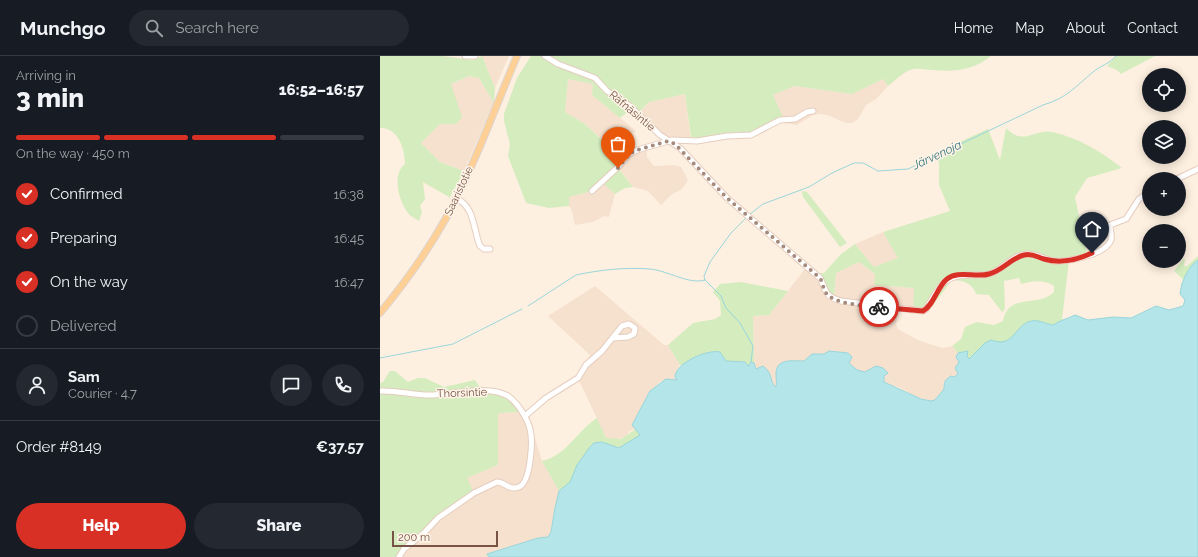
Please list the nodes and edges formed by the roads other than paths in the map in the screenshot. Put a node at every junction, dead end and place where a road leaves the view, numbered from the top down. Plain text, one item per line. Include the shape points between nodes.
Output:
1 (464, 56) edge
2 (475, 56) edge
3 (516, 56) edge
4 (545, 56) edge
5 (812, 111) dead end
6 (668, 141) junction
7 (1198, 169) edge
8 (1186, 175) edge
9 (592, 191) dead end
10 (1142, 197) edge
11 (456, 198) junction
12 (490, 249) dead end
13 (380, 313) edge
14 (613, 338) dead end
15 (380, 391) edge
16 (525, 416) junction
17 (399, 557) edge

1 - 2 street
3 - 11 main road, Saaristotie
4 - 6 street, Räfnäsintie via 558,64 595,78 607,91 630,106
5 - 6 street via 796,119 780,120 751,135 697,142
6 - 9 street via 629,154 618,168
6 - 10 street, Räfnäsintie via 680,148 727,198 820,278 829,296 841,301 872,306 923,311 948,278 990,274 1018,256 1026,254 1043,259 1078,259 1108,246 1111,240 1110,225 1126,218
7 - 8 street
11 - 12 street via 464,202 468,209 480,246
11 - 13 main road, Saaristotie via 422,258
14 - 16 street via 586,365 578,378 546,398
15 - 16 street, Thorsintie via 427,395 472,391 496,392 511,399
16 - 17 street, Thorsintie via 531,430 526,481 514,488 497,482 470,496 444,514 404,549

